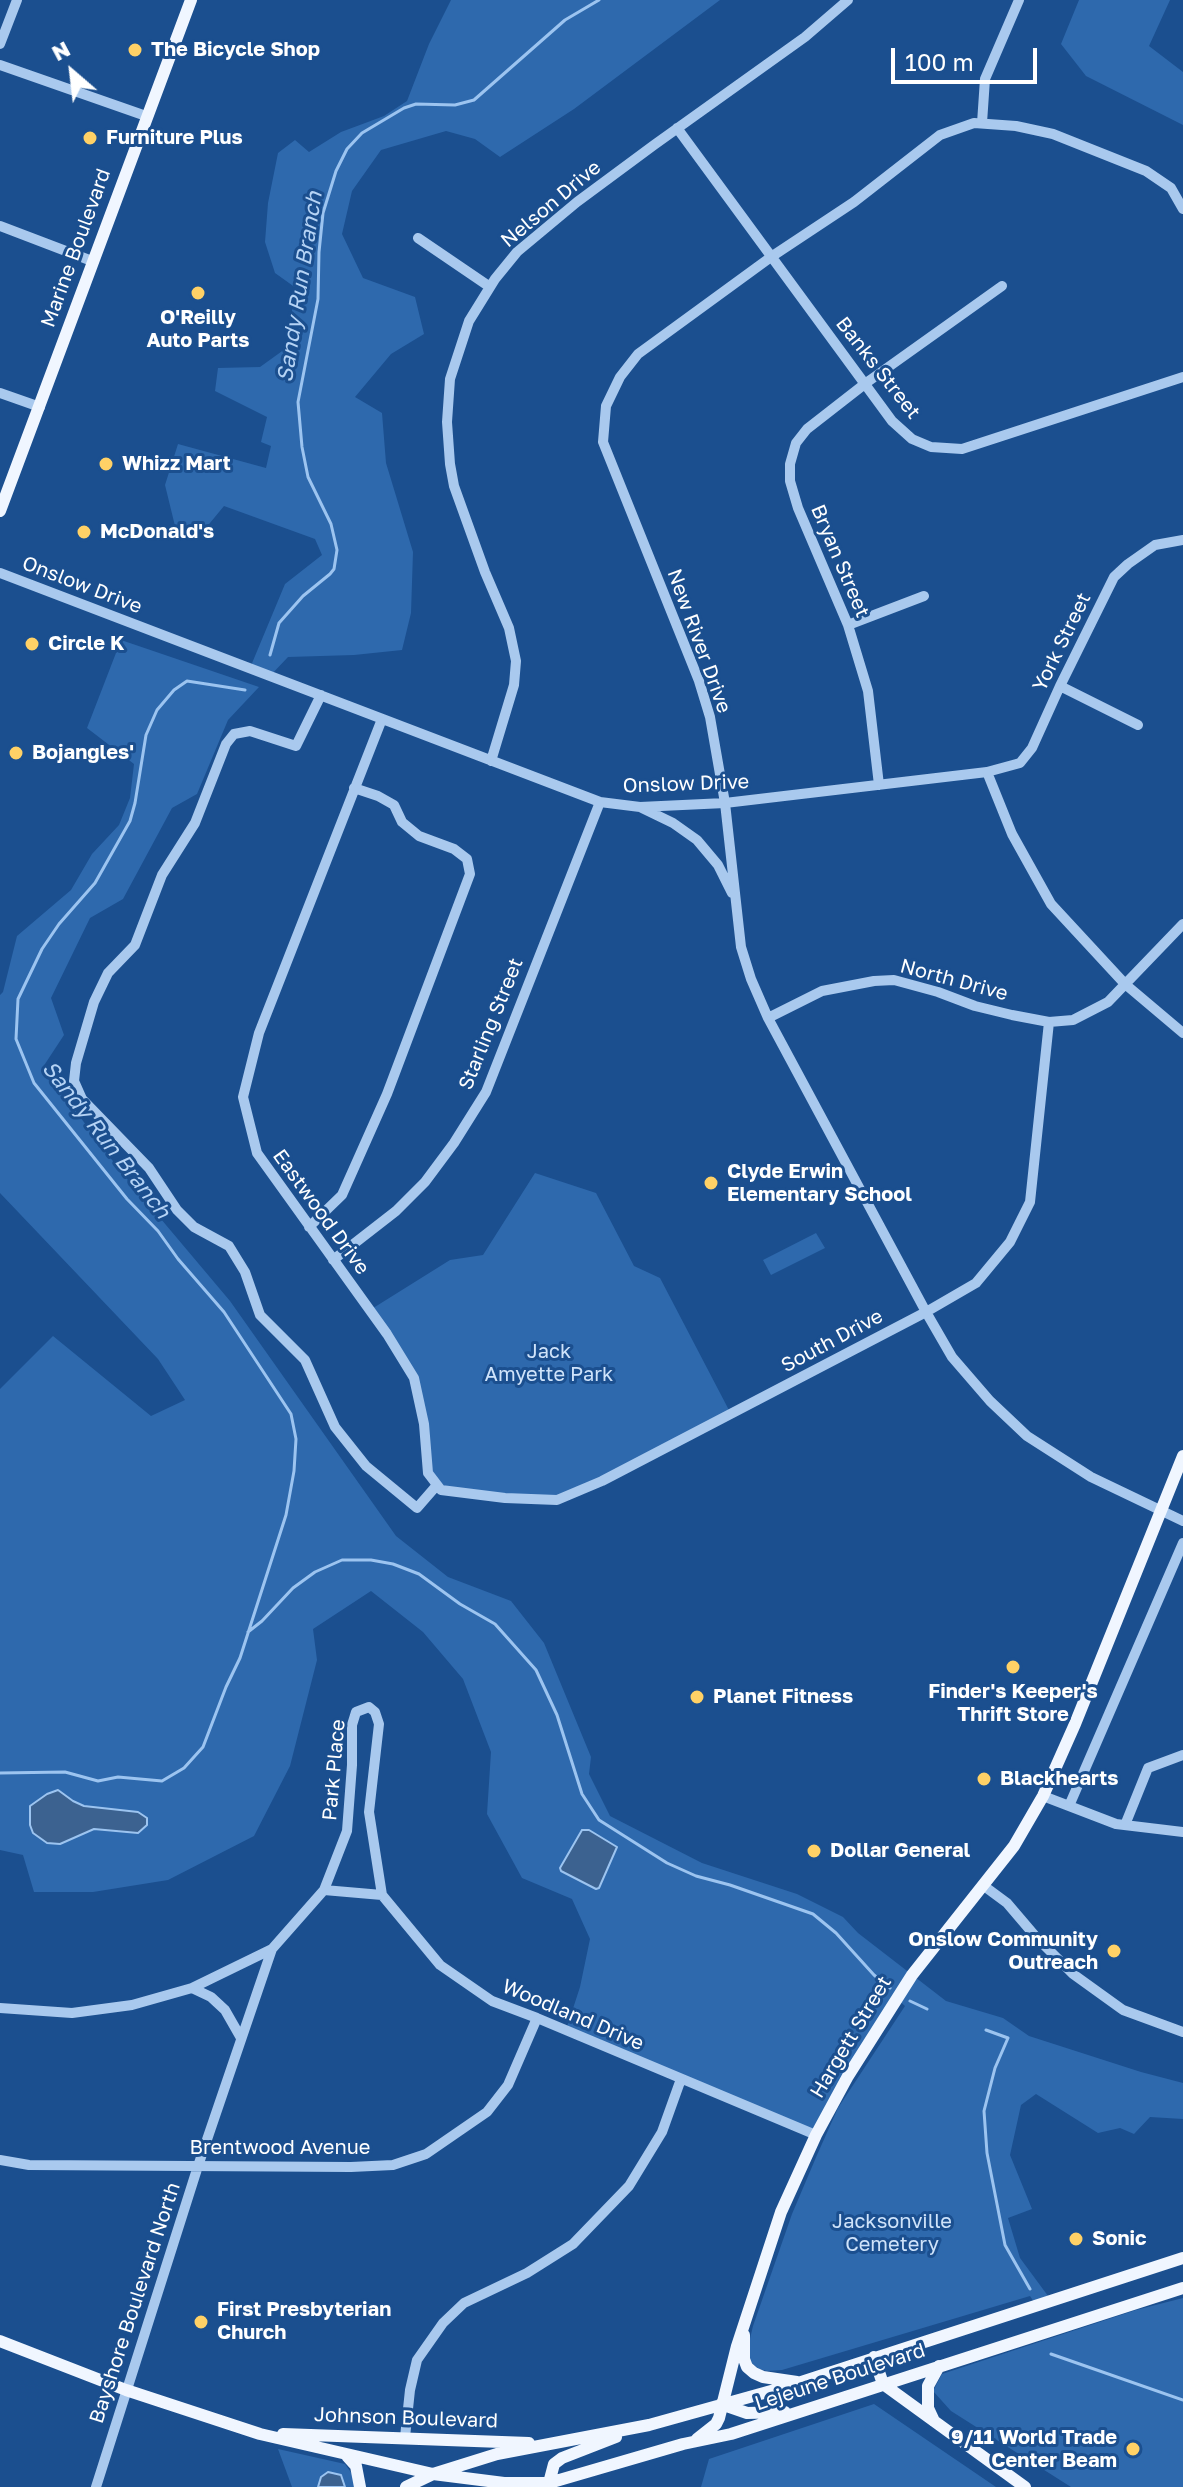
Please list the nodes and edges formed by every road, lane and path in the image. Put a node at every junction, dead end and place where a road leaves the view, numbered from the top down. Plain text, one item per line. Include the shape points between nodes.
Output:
1 (17, 0) edge
2 (191, 0) edge
3 (848, 0) edge
4 (1019, 0) edge
5 (0, 44) edge
6 (0, 65) edge
7 (146, 116) junction
8 (982, 123) junction
9 (677, 128) junction
10 (1183, 209) edge
11 (0, 226) edge
12 (418, 238) dead end
13 (771, 257) junction
14 (92, 261) junction
15 (1002, 286) dead end
16 (490, 287) junction
17 (1183, 377) edge
18 (866, 383) junction
19 (0, 393) edge
20 (40, 407) junction
21 (0, 511) edge
22 (1183, 540) edge
23 (0, 573) edge
24 (924, 596) dead end
25 (848, 625) junction
26 (1060, 686) junction
27 (321, 695) junction
28 (382, 719) junction
29 (1138, 725) dead end
30 (491, 761) junction
31 (987, 772) junction
32 (879, 785) junction
33 (354, 788) junction
34 (600, 802) junction
35 (725, 803) junction
36 (640, 807) junction
37 (735, 899) junction
38 (1183, 924) edge
39 (1125, 984) junction
40 (768, 1018) junction
41 (1049, 1022) junction
42 (1183, 1033) edge
43 (309, 1227) junction
44 (333, 1260) junction
45 (926, 1312) junction
46 (1183, 1456) edge
47 (439, 1487) junction
48 (1160, 1511) junction
49 (1183, 1521) edge
50 (1183, 1543) edge
51 (1183, 1755) edge
52 (1043, 1796) junction
53 (1069, 1806) junction
54 (1125, 1825) junction
55 (1183, 1832) edge
56 (984, 1886) junction
57 (324, 1890) junction
58 (382, 1895) junction
59 (272, 1949) junction
60 (192, 1988) junction
61 (0, 2008) edge
62 (537, 2018) junction
63 (1183, 2032) edge
64 (241, 2038) junction
65 (681, 2079) junction
66 (816, 2135) junction
67 (0, 2160) edge
68 (198, 2166) junction
69 (1183, 2258) edge
70 (1183, 2288) edge
71 (744, 2325) junction
72 (0, 2341) edge
73 (874, 2357) junction
74 (939, 2366) junction
75 (800, 2382) junction
76 (883, 2384) junction
77 (126, 2390) junction
78 (721, 2404) junction
79 (797, 2412) junction
80 (934, 2421) junction
81 (649, 2425) junction
82 (260, 2434) junction
83 (405, 2437) junction
84 (550, 2444) junction
85 (683, 2444) junction
86 (347, 2456) junction
87 (433, 2474) junction
88 (574, 2482) edge
89 (504, 2483) junction
90 (549, 2485) edge
91 (96, 2487) edge
92 (360, 2487) edge
93 (406, 2487) edge
94 (481, 2487) edge
95 (1025, 2487) edge

1 - 5 street
2 - 7 main road, Marine Boulevard
3 - 9 street, Nelson Drive
4 - 8 street via 985,79
6 - 7 street
7 - 14 main road, Marine Boulevard
8 - 10 street, New River Drive via 1053,134 1146,171 1171,188
8 - 13 street, New River Drive via 940,135
9 - 13 street, Banks Street
9 - 16 street, Nelson Drive via 523,247
11 - 14 street
12 - 16 street
13 - 18 street, Banks Street
13 - 35 street, New River Drive via 638,354 606,406 603,442 699,681
14 - 20 main road, Marine Boulevard
15 - 18 street, Bryan Street
16 - 30 street, Nelson Drive via 459,350 450,379 447,422 454,486 509,628 516,661
17 - 18 street, Banks Street via 962,449 931,447 912,439 892,421
18 - 25 street, Bryan Street via 807,429 790,464 798,508
19 - 20 street
20 - 21 main road, Marine Boulevard
22 - 26 street, York Street via 1155,545 1114,577
23 - 27 street, Onslow Drive
24 - 25 street
25 - 32 street, Bryan Street via 868,691
26 - 29 street
26 - 31 street, York Street via 1020,763
27 - 28 street, Onslow Drive
27 - 47 street via 296,746 250,731 234,734 226,744 195,823 162,875 135,945 108,973 94,1002 74,1081 82,1099 149,1168 177,1210 194,1227 229,1246 260,1315 305,1360 335,1427 366,1466 417,1508
28 - 30 street, Onslow Drive
28 - 33 street, Eastwood Drive
30 - 34 street, Onslow Drive
31 - 32 street, Onslow Drive
31 - 39 street via 1012,834 1051,904
32 - 35 street, Onslow Drive
33 - 43 street, Eastwood Drive via 259,1033 243,1097 257,1153
33 - 43 street via 394,805 402,822 419,836 454,849 467,859 470,874 387,1094 342,1195
34 - 36 street, Onslow Drive
34 - 44 street, Starling Street via 486,1092 425,1182
35 - 36 street, Onslow Drive
35 - 37 street, New River Drive
36 - 37 street via 697,840 718,865
37 - 40 street, New River Drive via 741,947
38 - 39 street
39 - 41 street, North Drive via 1094,1011
39 - 42 street
40 - 41 street, North Drive via 822,991 894,980
40 - 45 street, New River Drive
41 - 45 street, South Drive via 1030,1202 1010,1242 976,1283
43 - 44 street, Eastwood Drive
44 - 47 street, Eastwood Drive via 414,1378 428,1473
45 - 47 street, South Drive via 557,1500
45 - 48 street, New River Drive via 952,1357 1027,1436 1091,1477
46 - 48 main road, Hargett Street
48 - 49 street, New River Drive
48 - 52 main road, Hargett Street
50 - 53 street
51 - 54 street via 1148,1768
52 - 53 street
52 - 56 main road, Hargett Street
53 - 54 street
54 - 55 street
56 - 63 street via 1007,1903 1073,1974 1123,2010
56 - 66 main road, Hargett Street via 912,1975
57 - 58 street
57 - 58 street, Park Place via 347,1831 352,1725 356,1712 369,1707 379,1724 369,1812
57 - 59 street
58 - 62 street, Woodland Drive via 440,1965 492,2001
59 - 60 street
59 - 64 street, Bayshore Boulevard North
60 - 61 street via 132,2005 72,2013
60 - 64 street via 225,2010
62 - 65 street, Woodland Drive
62 - 68 street, Brentwood Avenue via 508,2085 487,2112 426,2154 379,2166
64 - 68 street, Bayshore Boulevard North
65 - 66 street, Woodland Drive
65 - 83 street via 662,2132 629,2186 573,2244 464,2303 443,2323 417,2360
66 - 71 main road, Hargett Street via 781,2212
67 - 68 street, Brentwood Avenue via 29,2165
68 - 77 street, Bayshore Boulevard North
69 - 73 main road, Lejeune Boulevard
70 - 74 main road, Lejeune Boulevard
71 - 75 main road via 747,2367 763,2377
71 - 78 main road, Hargett Street
72 - 77 main road, Johnson Boulevard
73 - 75 main road, Lejeune Boulevard
73 - 76 main road
74 - 76 main road, Lejeune Boulevard
74 - 80 main road via 928,2386
75 - 78 main road, Lejeune Boulevard
76 - 79 main road, Lejeune Boulevard
76 - 80 main road
77 - 82 main road, Johnson Boulevard
77 - 91 street, Bayshore Boulevard North
78 - 79 main road via 747,2413
78 - 81 main road, Lejeune Boulevard
78 - 85 main road, Hargett Street via 716,2424
79 - 85 main road, Lejeune Boulevard
80 - 95 main road
81 - 84 main road, Lejeune Boulevard
81 - 90 main road via 562,2458 554,2464
82 - 83 main road, Johnson Boulevard
82 - 86 main road, Johnson Boulevard
83 - 84 main road, Johnson Boulevard
84 - 87 main road
85 - 88 main road, Lejeune Boulevard
86 - 87 main road, Johnson Boulevard
86 - 92 main road via 356,2466
87 - 89 main road, Johnson Boulevard
87 - 93 main road
88 - 90 main road, Lejeune Boulevard
89 - 90 main road, Lejeune Boulevard
89 - 94 main road

